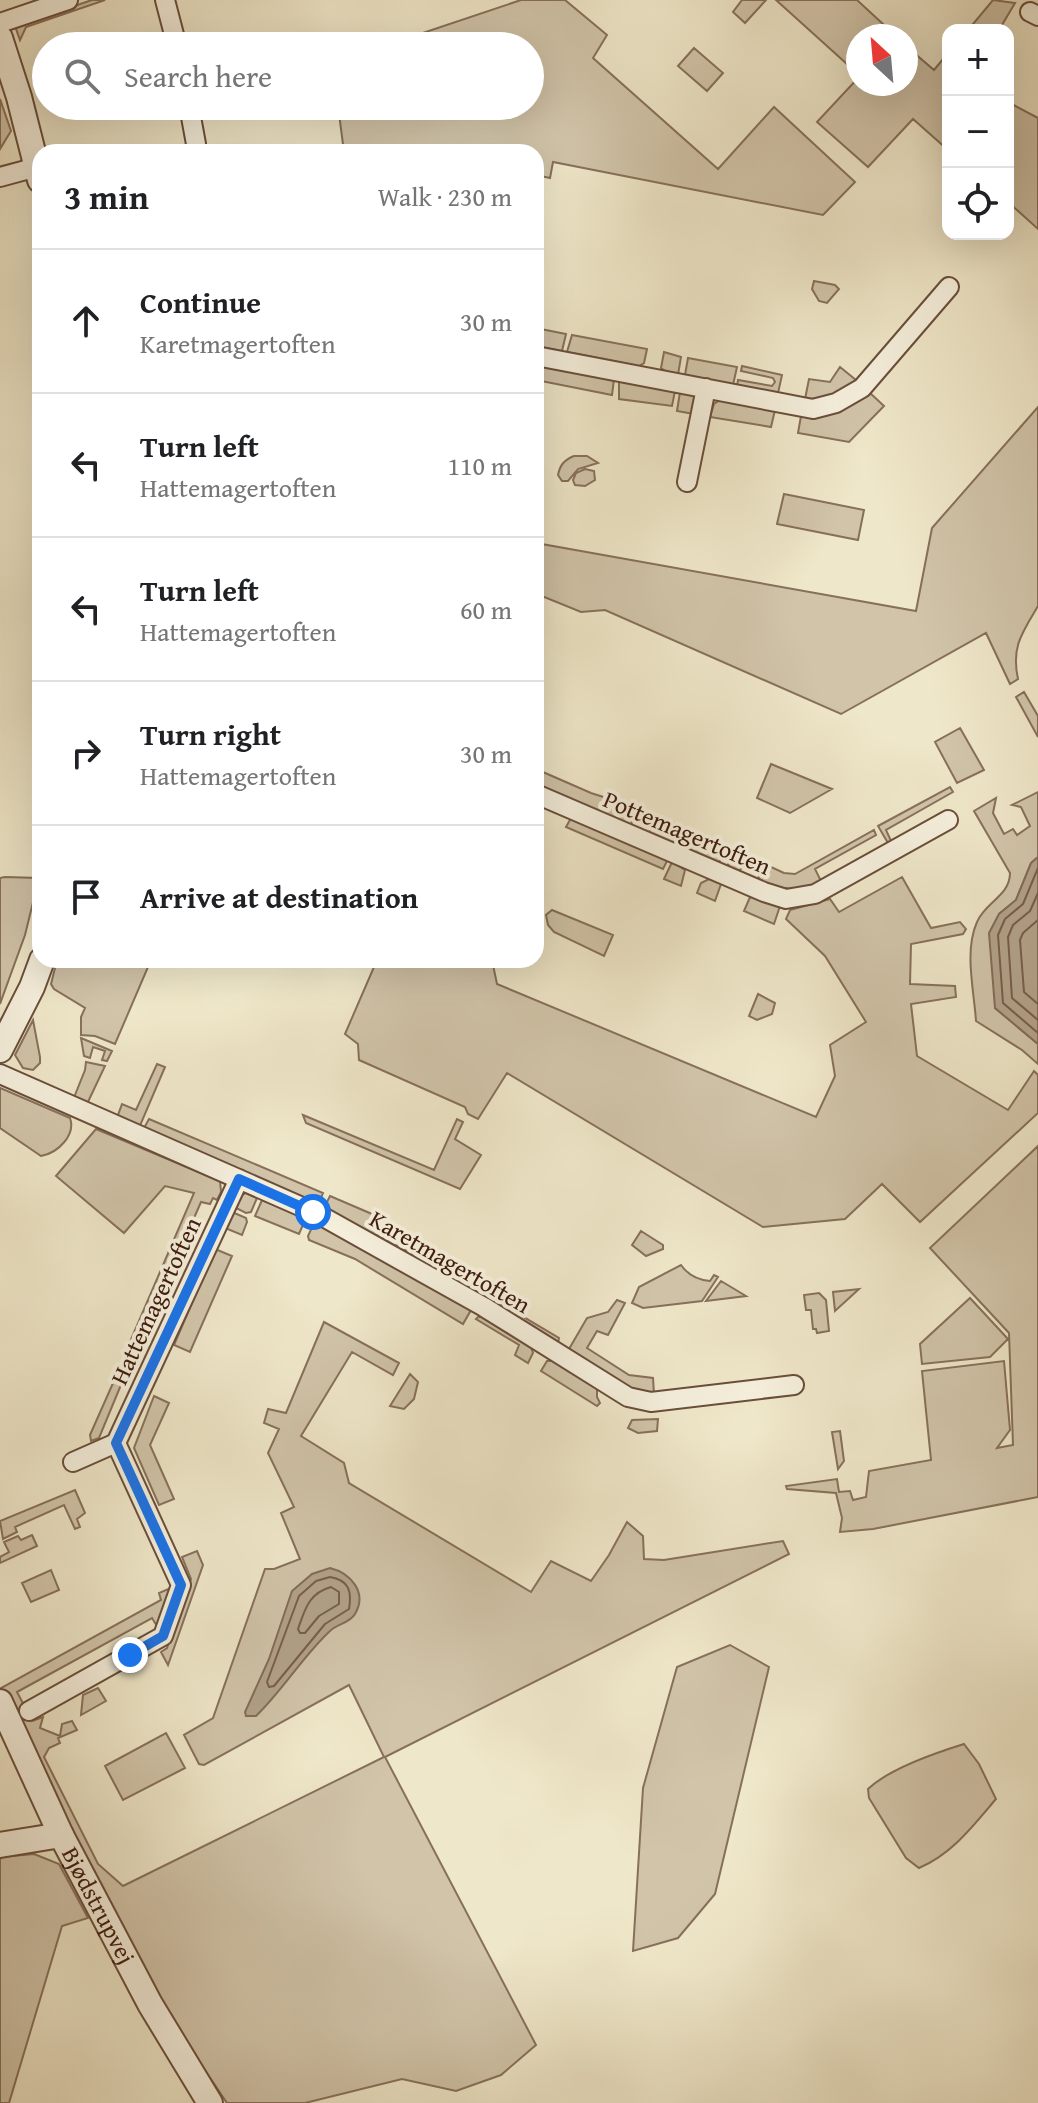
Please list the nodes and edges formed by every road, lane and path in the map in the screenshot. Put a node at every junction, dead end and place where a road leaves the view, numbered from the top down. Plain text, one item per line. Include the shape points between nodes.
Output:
1 (68, 0) edge
2 (165, 0) edge
3 (0, 23) edge
4 (173, 32) edge
5 (0, 38) edge
6 (192, 120) edge
7 (196, 144) dead end
8 (32, 149) edge
9 (32, 174) edge
10 (0, 177) edge
11 (949, 287) dead end
12 (544, 358) edge
13 (706, 388) junction
14 (687, 482) dead end
15 (544, 797) edge
16 (948, 820) dead end
17 (39, 968) edge
18 (0, 1050) edge
19 (0, 1074) edge
20 (239, 1179) junction
21 (794, 1385) dead end
22 (116, 1443) junction
23 (73, 1462) dead end
24 (0, 1702) edge
25 (29, 1711) dead end
26 (61, 1835) junction
27 (0, 1845) edge
28 (210, 2103) edge

1 - 3 street
2 - 4 street
5 - 8 street
6 - 7 street
9 - 10 street
11 - 13 street via 862,388 836,403 813,409
12 - 13 street
13 - 14 street
15 - 16 street, Pottemagertoften via 786,899 815,894
17 - 18 street
19 - 20 street, Karetmagertoften
20 - 21 street, Karetmagertoften via 418,1268 628,1397 651,1402
20 - 22 street, Hattemagertoften
22 - 23 street
22 - 25 street via 181,1585 163,1636
24 - 26 street, Bjødstrupvej
26 - 27 street
26 - 28 street, Bjødstrupvej via 150,2004

